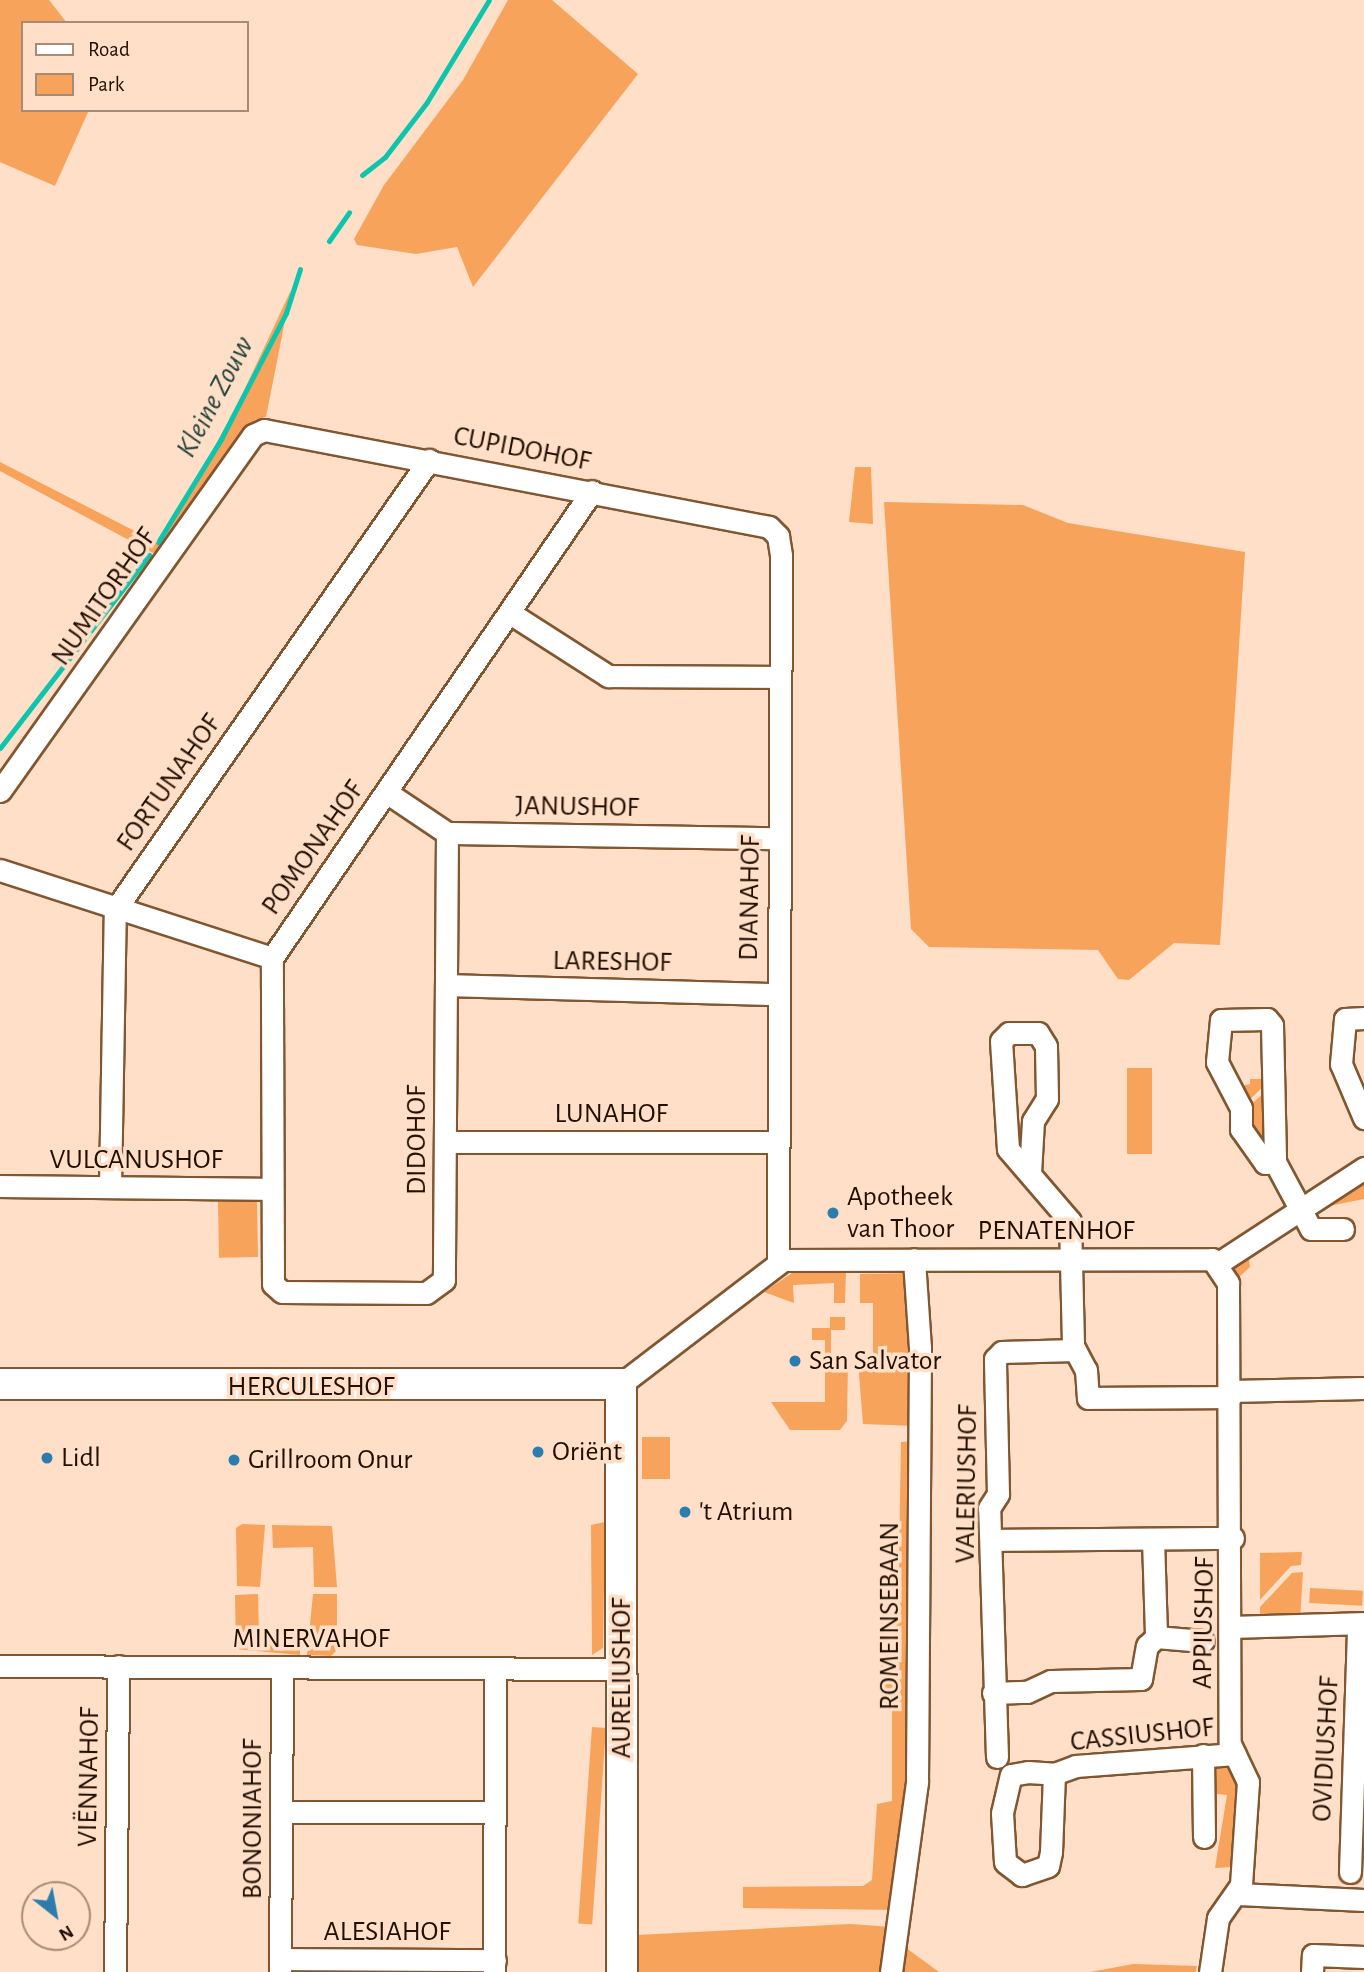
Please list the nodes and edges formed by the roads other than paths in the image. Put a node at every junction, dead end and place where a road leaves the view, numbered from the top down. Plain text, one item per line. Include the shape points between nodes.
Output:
1 (253, 435) joint
2 (429, 460) junction
3 (592, 491) junction
4 (778, 536) joint
5 (510, 613) junction
6 (780, 677) junction
7 (0, 791) edge
8 (386, 792) junction
9 (447, 833) junction
10 (780, 838) junction
11 (0, 870) edge
12 (115, 910) junction
13 (272, 958) junction
14 (446, 985) junction
15 (777, 994) junction
16 (1364, 1018) edge
17 (1364, 1118) edge
18 (445, 1142) junction
19 (777, 1142) junction
20 (1275, 1162) junction
21 (1364, 1168) edge
22 (1030, 1173) junction
23 (0, 1186) edge
24 (110, 1188) junction
25 (271, 1189) junction
26 (1303, 1205) junction
27 (1343, 1229) dead end
28 (914, 1259) junction
29 (1073, 1260) junction
30 (778, 1262) junction
31 (1217, 1264) junction
32 (282, 1292) joint
33 (1075, 1350) junction
34 (0, 1384) edge
35 (621, 1384) junction
36 (1364, 1388) edge
37 (1230, 1394) junction
38 (1233, 1538) junction
39 (1153, 1539) junction
40 (993, 1540) junction
41 (1361, 1625) edge
42 (1232, 1627) junction
43 (1156, 1637) junction
44 (1203, 1641) dead end
45 (0, 1666) edge
46 (118, 1666) junction
47 (282, 1667) junction
48 (495, 1669) junction
49 (622, 1669) junction
50 (993, 1692) junction
51 (1235, 1754) junction
52 (1203, 1755) junction
53 (997, 1756) dead end
54 (1054, 1774) junction
55 (282, 1812) junction
56 (495, 1812) junction
57 (1204, 1837) dead end
58 (1350, 1872) dead end
59 (1238, 1894) junction
60 (1364, 1900) edge
61 (1364, 1957) edge
62 (280, 1966) edge
63 (495, 1966) edge
64 (115, 1972) edge
65 (622, 1972) edge
66 (891, 1972) edge
67 (1210, 1972) edge
68 (1312, 1972) edge

1 - 2 street, CUPIDOHOF via 271,429
1 - 7 street, NUMITORHOF
2 - 3 street, CUPIDOHOF
2 - 12 street, FORTUNAHOF
3 - 4 street, CUPIDOHOF via 754,522
3 - 5 street, POMONAHOF
4 - 6 street, DIANAHOF
5 - 6 street via 608,676
5 - 8 street, POMONAHOF
6 - 10 street, DIANAHOF
8 - 9 street
8 - 13 street, POMONAHOF
9 - 10 street, JANUSHOF
9 - 14 street, DIDOHOF
10 - 15 street, DIANAHOF
11 - 12 street
12 - 13 street
12 - 24 street
13 - 25 street, POMONAHOF
14 - 15 street, LARESHOF
14 - 18 street, DIDOHOF
15 - 19 street, DIANAHOF
16 - 17 street via 1345,1019 1340,1064
18 - 19 street, LUNAHOF
18 - 32 street, DIDOHOF via 438,1289
19 - 30 street, DIANAHOF
20 - 20 street via 1265,1163 1241,1129 1241,1108 1217,1062 1221,1020 1267,1019 1272,1025
20 - 26 street
21 - 26 street
22 - 22 street via 1033,1121 1047,1099 1046,1046 1038,1033 1009,1033 1001,1041 1008,1149
22 - 29 street via 1070,1221
23 - 24 street, VULCANUSHOF
24 - 25 street, VULCANUSHOF
25 - 32 street, POMONAHOF via 273,1284
26 - 27 street via 1311,1229
26 - 31 street
28 - 29 street, PENATENHOF
28 - 30 street, PENATENHOF
28 - 66 street, ROMEINSEBAAN via 920,1348 917,1782
29 - 31 street, PENATENHOF via 1207,1257
29 - 33 street
30 - 35 street
31 - 37 street, APPIUSHOF via 1228,1283
33 - 37 street via 1086,1370 1088,1398
33 - 40 street, VALERIUSHOF via 1002,1352 995,1359
34 - 35 street, HERCULESHOF
35 - 49 street, AURELIUSHOF
36 - 37 street
37 - 38 street, APPIUSHOF
38 - 39 street
38 - 42 street, APPIUSHOF
39 - 40 street
39 - 43 street
40 - 50 street, VALERIUSHOF
41 - 42 street
41 - 58 street, OVIDIUSHOF
42 - 51 street, APPIUSHOF
43 - 44 street
43 - 50 street via 1147,1646 1141,1679 1051,1681 1027,1692
45 - 46 street, MINERVAHOF
46 - 47 street, MINERVAHOF
46 - 64 street, VIËNNAHOF
47 - 48 street, MINERVAHOF
47 - 55 street, BONONIAHOF
48 - 49 street, MINERVAHOF
48 - 56 street, ALESIAHOF
49 - 65 street, AURELIUSHOF
50 - 53 street, VALERIUSHOF
51 - 52 street, CASSIUSHOF
51 - 59 street, APPIUSHOF via 1248,1782
52 - 54 street, CASSIUSHOF via 1076,1766
52 - 57 street
54 - 54 street, CASSIUSHOF via 1011,1775 1004,1790 1005,1862 1022,1875 1048,1866
55 - 56 street
55 - 62 street, BONONIAHOF
56 - 63 street, ALESIAHOF
59 - 60 street
59 - 67 street via 1218,1919
61 - 68 street via 1313,1955
62 - 63 street, ALESIAHOF

